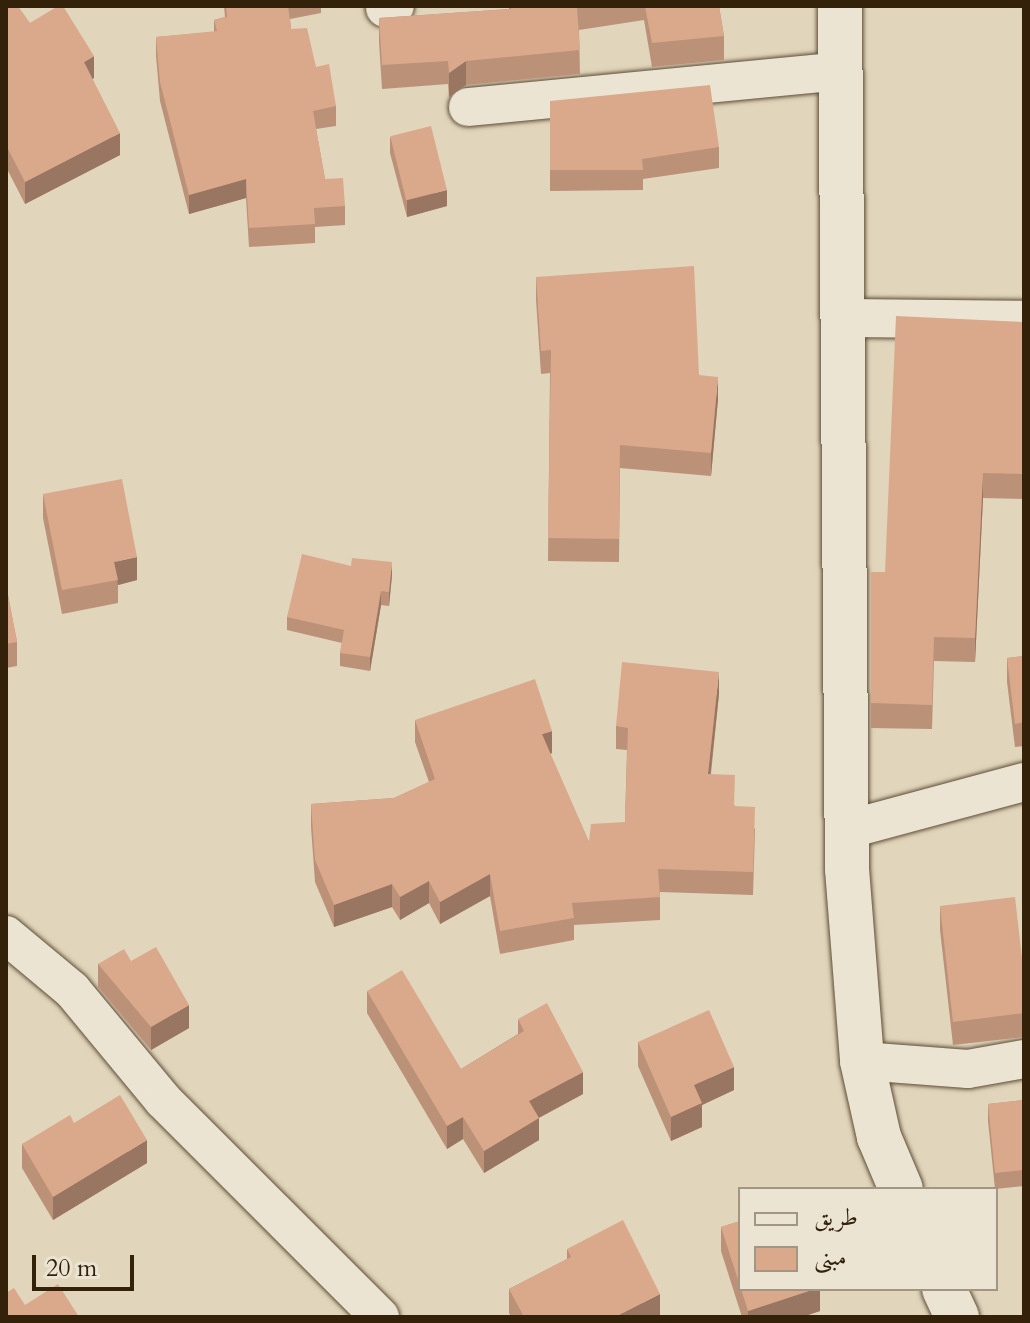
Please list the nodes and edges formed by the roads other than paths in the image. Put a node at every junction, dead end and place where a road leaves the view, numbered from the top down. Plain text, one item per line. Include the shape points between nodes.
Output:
1 (840, 6) edge
2 (840, 71) junction
3 (468, 107) dead end
4 (842, 318) junction
5 (1024, 320) edge
6 (1024, 782) edge
7 (846, 830) junction
8 (6, 935) edge
9 (1024, 1059) edge
10 (862, 1061) junction
11 (900, 1187) edge
12 (945, 1291) edge
13 (380, 1317) edge
14 (957, 1317) edge

1 - 2 main road
2 - 3 street
2 - 4 main road
4 - 5 street
4 - 7 main road
6 - 7 street
7 - 10 main road
8 - 13 street via 72,990 173,1111
9 - 10 street via 968,1069
10 - 11 main road via 879,1137
12 - 14 main road

